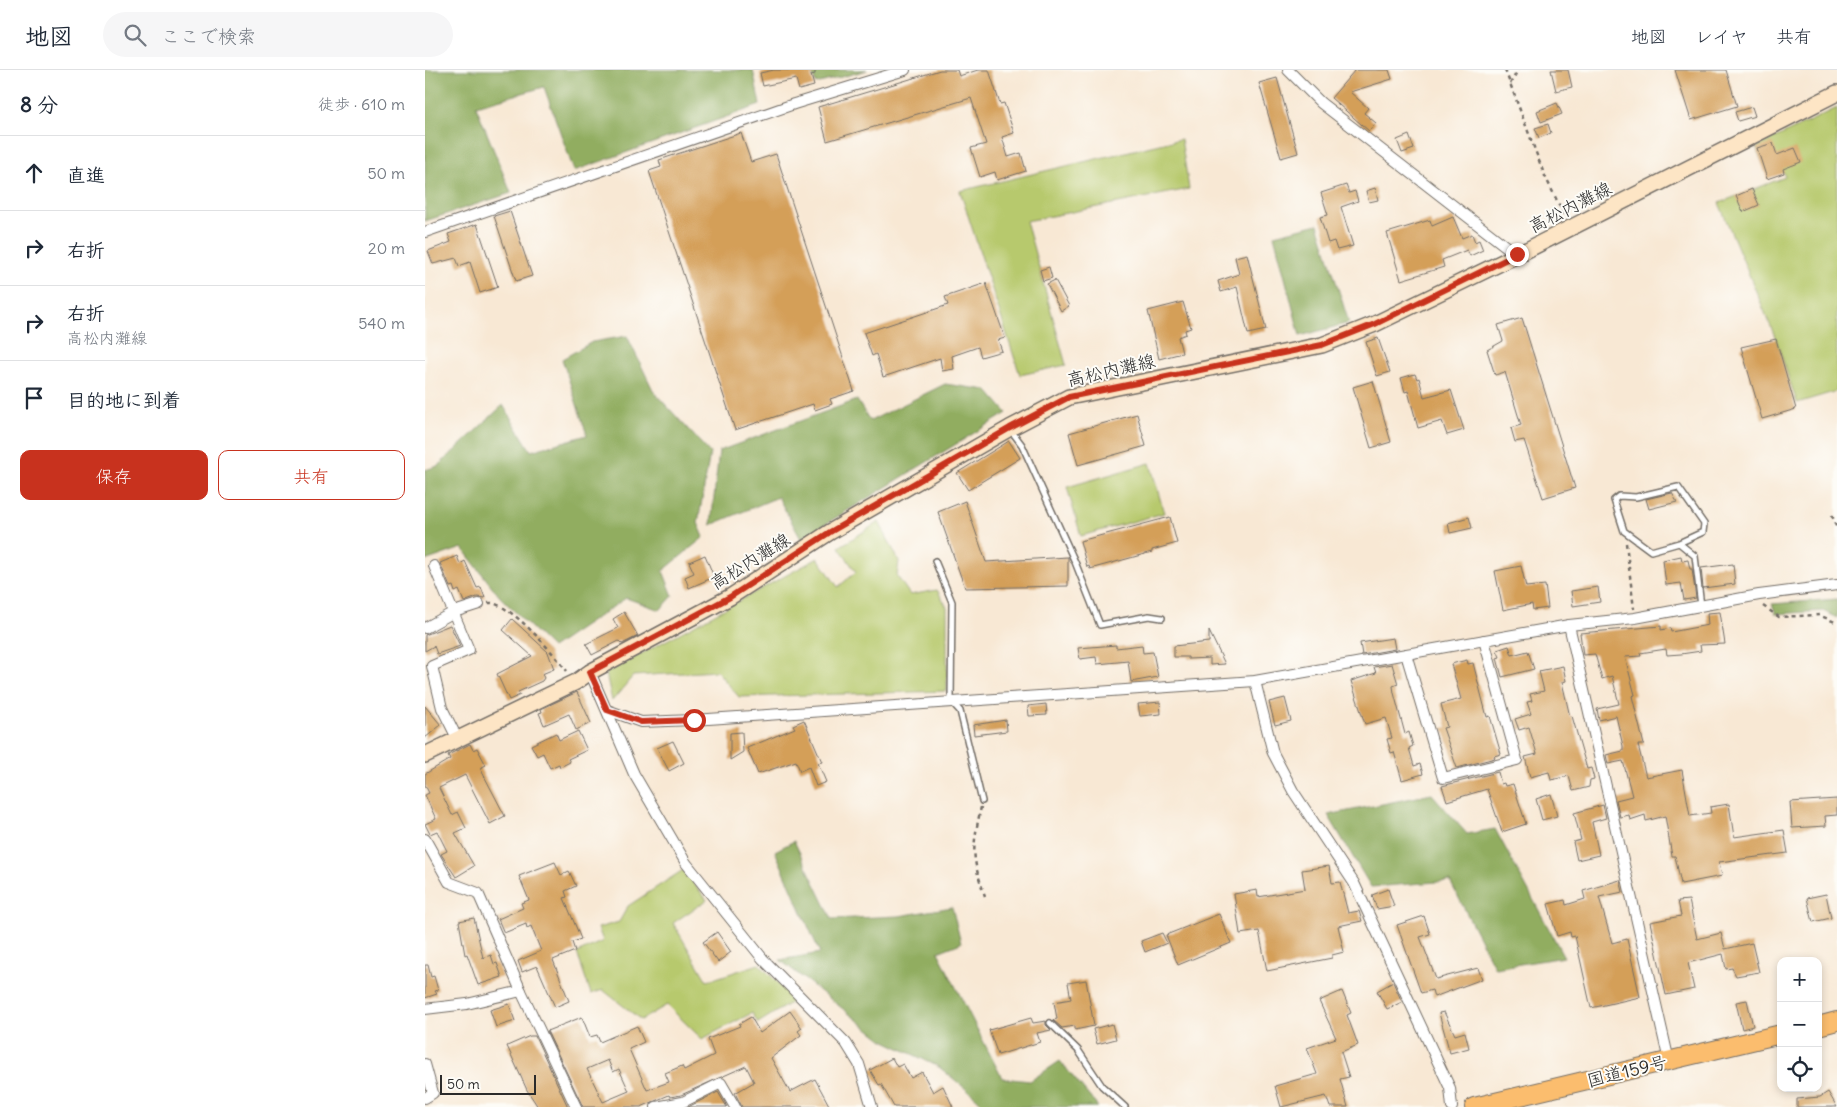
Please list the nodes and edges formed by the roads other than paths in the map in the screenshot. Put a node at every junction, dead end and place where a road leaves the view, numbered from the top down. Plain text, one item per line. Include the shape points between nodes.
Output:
1 (905, 70) edge
2 (1288, 70) edge
3 (1837, 93) edge
4 (425, 232) edge
5 (1517, 254) junction
6 (1010, 428) junction
7 (1679, 543) junction
8 (935, 561) dead end
9 (433, 566) dead end
10 (1837, 585) edge
11 (479, 604) road end
12 (1701, 607) junction
13 (454, 612) junction
14 (1162, 618) dead end
15 (427, 624) edge
16 (1569, 625) junction
17 (1484, 640) junction
18 (1407, 654) junction
19 (590, 672) junction
20 (1255, 681) junction
21 (951, 701) junction
22 (607, 710) junction
23 (458, 740) junction
24 (425, 755) edge
25 (982, 801) road end
26 (425, 839) edge
27 (521, 992) junction
28 (425, 1009) edge
29 (1837, 1021) edge
30 (1050, 1023) dead end
31 (1822, 1025) edge
32 (1777, 1035) edge
33 (1669, 1061) junction
34 (425, 1064) edge
35 (425, 1098) edge
36 (1512, 1103) edge
37 (576, 1107) edge
38 (656, 1107) edge
39 (735, 1107) edge
40 (872, 1107) edge
41 (1125, 1107) edge
42 (1451, 1107) edge
43 (1474, 1107) edge

1 - 4 street via 794,104
2 - 5 street via 1329,109
3 - 5 main road, 高松内灘線
5 - 6 main road, 高松内灘線 via 1375,324 1322,345 1069,397
6 - 14 lane via 1022,445 1100,625 1149,616
6 - 19 main road, 高松内灘線 via 830,532 730,597
7 - 7 lane via 1651,551 1624,531 1614,500 1619,496 1637,497 1678,488 1704,524 1703,532
7 - 12 lane via 1695,556
8 - 21 lane via 952,602
9 - 13 street
10 - 12 street via 1759,595
11 - 13 street
12 - 16 street
13 - 15 street
13 - 23 street via 469,650 431,666 442,708
16 - 17 street
16 - 33 street
17 - 18 street
17 - 18 street via 1517,760 1443,778
18 - 20 street
19 - 22 street
19 - 23 main road, 高松内灘線
20 - 21 street
20 - 42 street via 1273,753 1293,792 1354,883 1450,1088
21 - 22 street via 641,722
21 - 25 lane via 960,711
22 - 40 street via 634,774 686,863 763,959 846,1043 859,1064
23 - 24 main road, 高松内灘線
26 - 27 street via 449,882 478,893
27 - 28 street
27 - 37 street
29 - 31 highway
30 - 41 lane via 1078,1050 1102,1086
32 - 33 highway, 国道159号
33 - 36 highway, 国道159号
34 - 35 street via 433,1093
36 - 43 highway, 国道159号
38 - 39 street via 683,1102 721,1083

